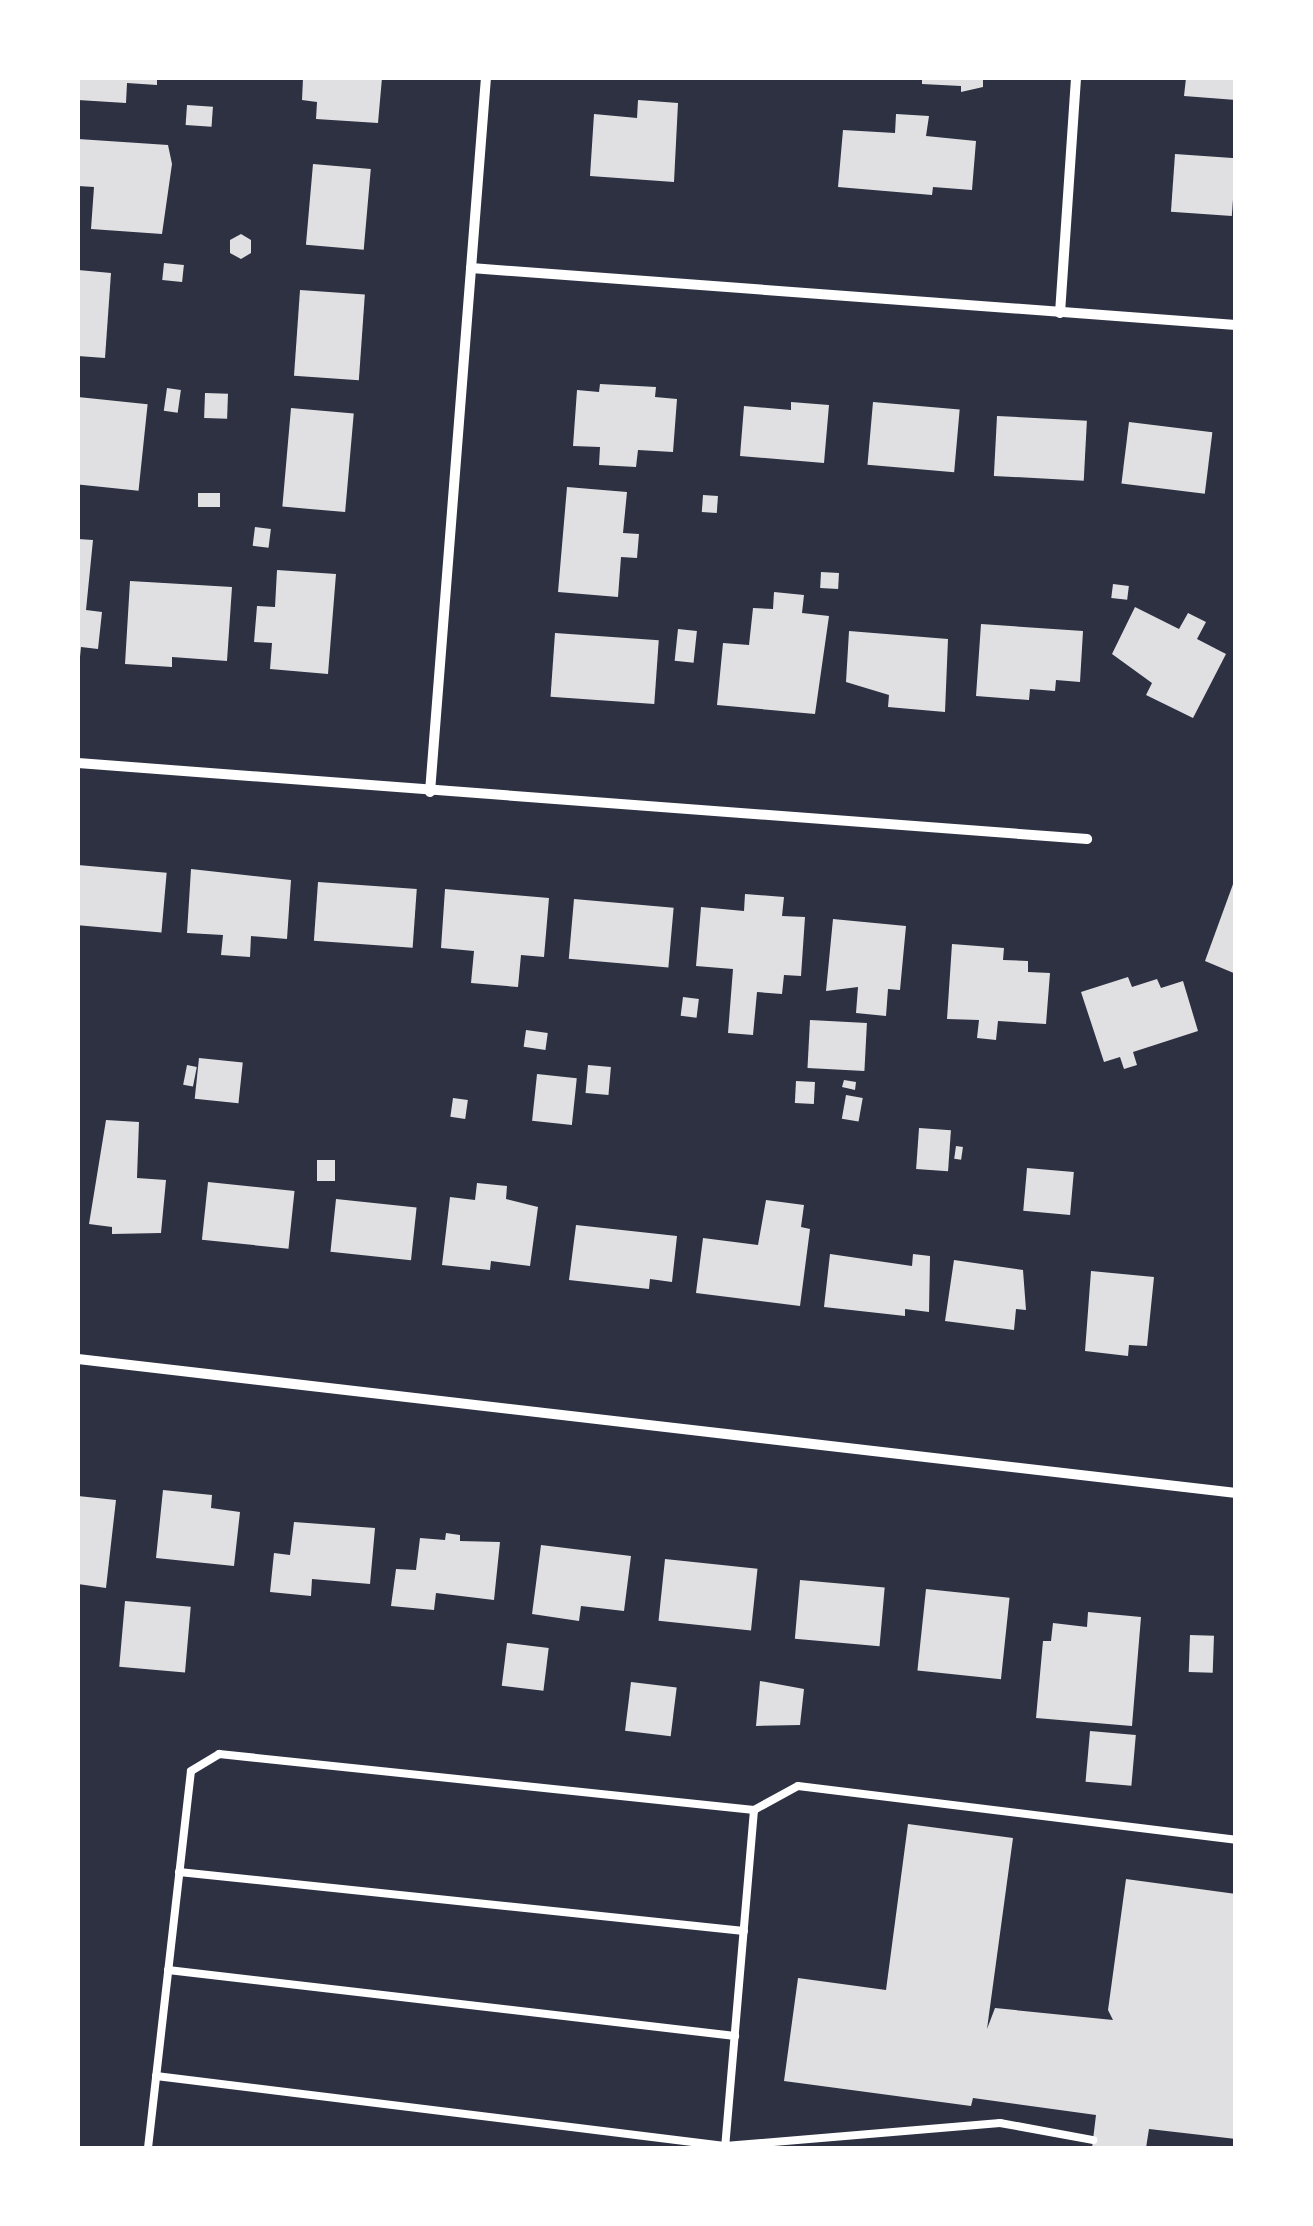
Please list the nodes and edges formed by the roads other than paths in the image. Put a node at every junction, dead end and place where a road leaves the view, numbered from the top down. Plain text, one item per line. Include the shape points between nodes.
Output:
1 (486, 78) edge
2 (1076, 78) edge
3 (471, 268) junction
4 (1060, 313) junction
5 (1236, 325) edge
6 (78, 763) edge
7 (430, 792) junction
8 (1087, 839) dead end
9 (78, 1360) edge
10 (1236, 1492) edge
11 (754, 1810) junction
12 (1236, 1840) edge
13 (180, 1872) junction
14 (744, 1931) junction
15 (168, 1970) junction
16 (735, 2036) junction
17 (156, 2076) junction
18 (1093, 2140) dead end
19 (148, 2148) edge
20 (725, 2148) edge

1 - 3 street
2 - 4 street
3 - 4 street
3 - 7 street
4 - 5 street
6 - 7 street
7 - 8 street
9 - 10 street
11 - 12 lane via 798,1786
11 - 13 lane via 219,1754 191,1771
11 - 14 lane
13 - 14 lane
13 - 15 lane
14 - 16 lane
15 - 16 lane
15 - 17 lane
16 - 20 lane
17 - 19 lane
17 - 20 lane
18 - 20 lane via 1000,2123

